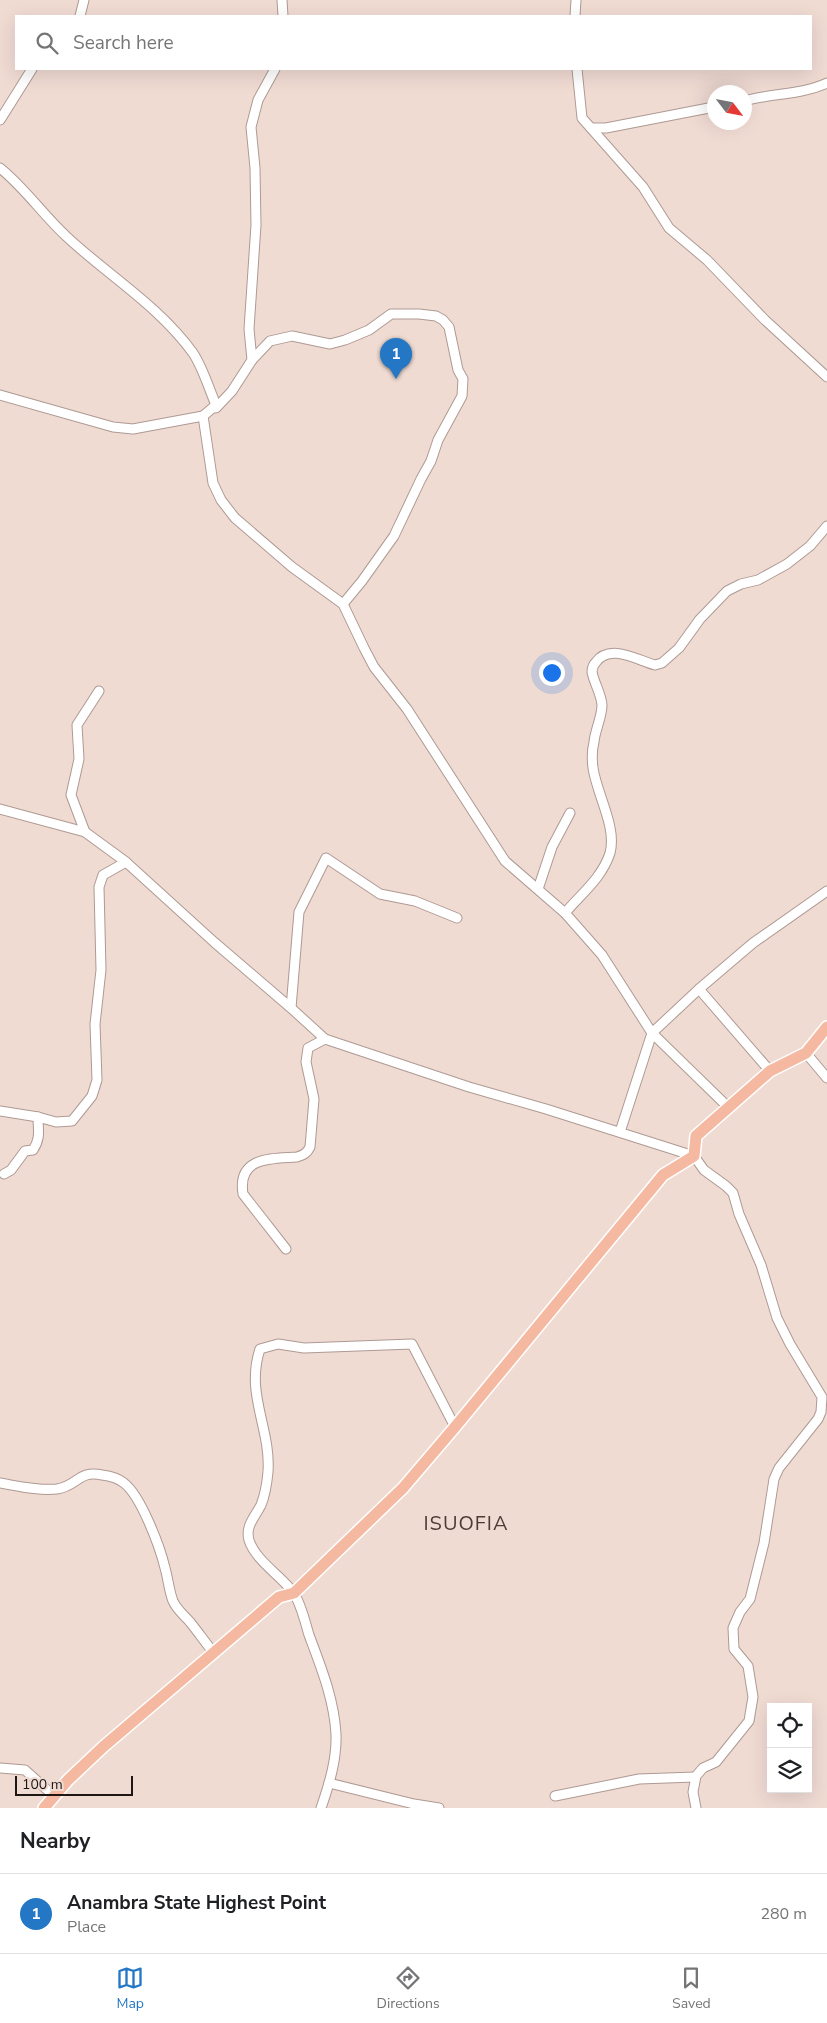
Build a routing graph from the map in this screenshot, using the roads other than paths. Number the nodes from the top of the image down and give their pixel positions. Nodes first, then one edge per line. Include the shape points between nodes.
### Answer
1 (84, 0) edge
2 (282, 0) edge
3 (576, 0) edge
4 (80, 15) edge
5 (283, 15) edge
6 (575, 15) edge
7 (31, 70) edge
8 (274, 70) edge
9 (576, 70) edge
10 (827, 83) edge
11 (752, 98) edge
12 (707, 108) edge
13 (0, 120) edge
14 (591, 128) junction
15 (0, 168) edge
16 (252, 360) junction
17 (827, 377) edge
18 (0, 395) edge
19 (216, 406) junction
20 (203, 416) junction
21 (827, 526) edge
22 (343, 604) junction
23 (99, 691) dead end
24 (0, 809) edge
25 (570, 813) dead end
26 (84, 832) junction
27 (126, 862) junction
28 (538, 889) junction
29 (827, 891) edge
30 (565, 913) junction
31 (457, 918) dead end
32 (699, 989) junction
33 (292, 1008) junction
34 (827, 1027) edge
35 (652, 1033) junction
36 (325, 1040) junction
37 (806, 1054) junction
38 (770, 1071) junction
39 (827, 1078) edge
40 (728, 1106) junction
41 (0, 1111) edge
42 (38, 1117) junction
43 (620, 1132) junction
44 (694, 1156) junction
45 (4, 1174) dead end
46 (286, 1249) dead end
47 (455, 1428) junction
48 (0, 1483) edge
49 (294, 1593) junction
50 (213, 1652) junction
51 (0, 1768) edge
52 (695, 1777) junction
53 (329, 1782) junction
54 (555, 1796) dead end
55 (55, 1797) junction
56 (44, 1808) edge
57 (321, 1808) edge
58 (439, 1808) edge
59 (696, 1808) edge

1 - 4 street
2 - 5 street
3 - 6 street
7 - 13 street
8 - 16 street via 253,112 251,127 256,226 249,329
9 - 14 street via 582,118
10 - 11 street
12 - 14 street via 606,128
14 - 17 street via 643,187 669,228 707,260
15 - 19 street via 66,236 174,330 194,355
16 - 19 street via 232,391
16 - 22 street via 270,342 292,336 330,344 368,330 391,314 436,316 449,327 463,379 462,396 394,536
18 - 20 street via 113,427 133,429
19 - 20 street
20 - 22 street via 213,483 235,518 292,567
21 - 30 street via 810,546 787,564 758,580 727,591 662,664 655,665 614,652 603,654 594,663 592,674 602,707 594,742 593,767 609,822 611,846 602,870
22 - 28 street via 374,667 407,709 500,853
23 - 26 street via 77,725 79,759 71,795
24 - 26 street
25 - 28 street via 552,847
26 - 27 street
27 - 33 street
27 - 42 street via 104,874 99,888 102,970 95,1024 97,1080 92,1096 72,1121 56,1122
28 - 30 street
29 - 32 street via 753,942
30 - 35 street via 602,955
31 - 33 street via 415,901 380,894 326,858 299,912
32 - 35 street
32 - 38 street
33 - 36 street
34 - 37 main road
35 - 40 street
35 - 43 street
36 - 43 street
36 - 46 street via 308,1048 306,1062 314,1099 308,1151 297,1158 259,1160 245,1174 241,1185 243,1194
37 - 38 main road
37 - 39 street
38 - 40 main road
40 - 44 main road via 696,1136
41 - 42 street
42 - 45 street via 38,1143 33,1150 25,1151
43 - 44 street
44 - 47 main road via 663,1175
44 - 52 street via 704,1170 733,1193 761,1265 777,1318 822,1397 818,1419 774,1479 764,1543 750,1599 733,1628 734,1648 748,1666 753,1697 749,1721 716,1762 703,1768
47 - 49 main road via 384,1508
47 - 49 street via 412,1344 304,1348 278,1344 260,1349 255,1365 255,1390 268,1454 268,1471 261,1506 249,1528 249,1539 253,1549
48 - 50 street via 57,1489 70,1485 85,1474 101,1474 124,1483 158,1542 177,1609
49 - 50 main road via 278,1597
49 - 53 street via 322,1667 333,1713 336,1735
50 - 55 main road via 103,1747
51 - 55 street via 25,1770
52 - 54 street via 639,1779
52 - 59 street
53 - 57 street
53 - 58 street
55 - 56 main road

